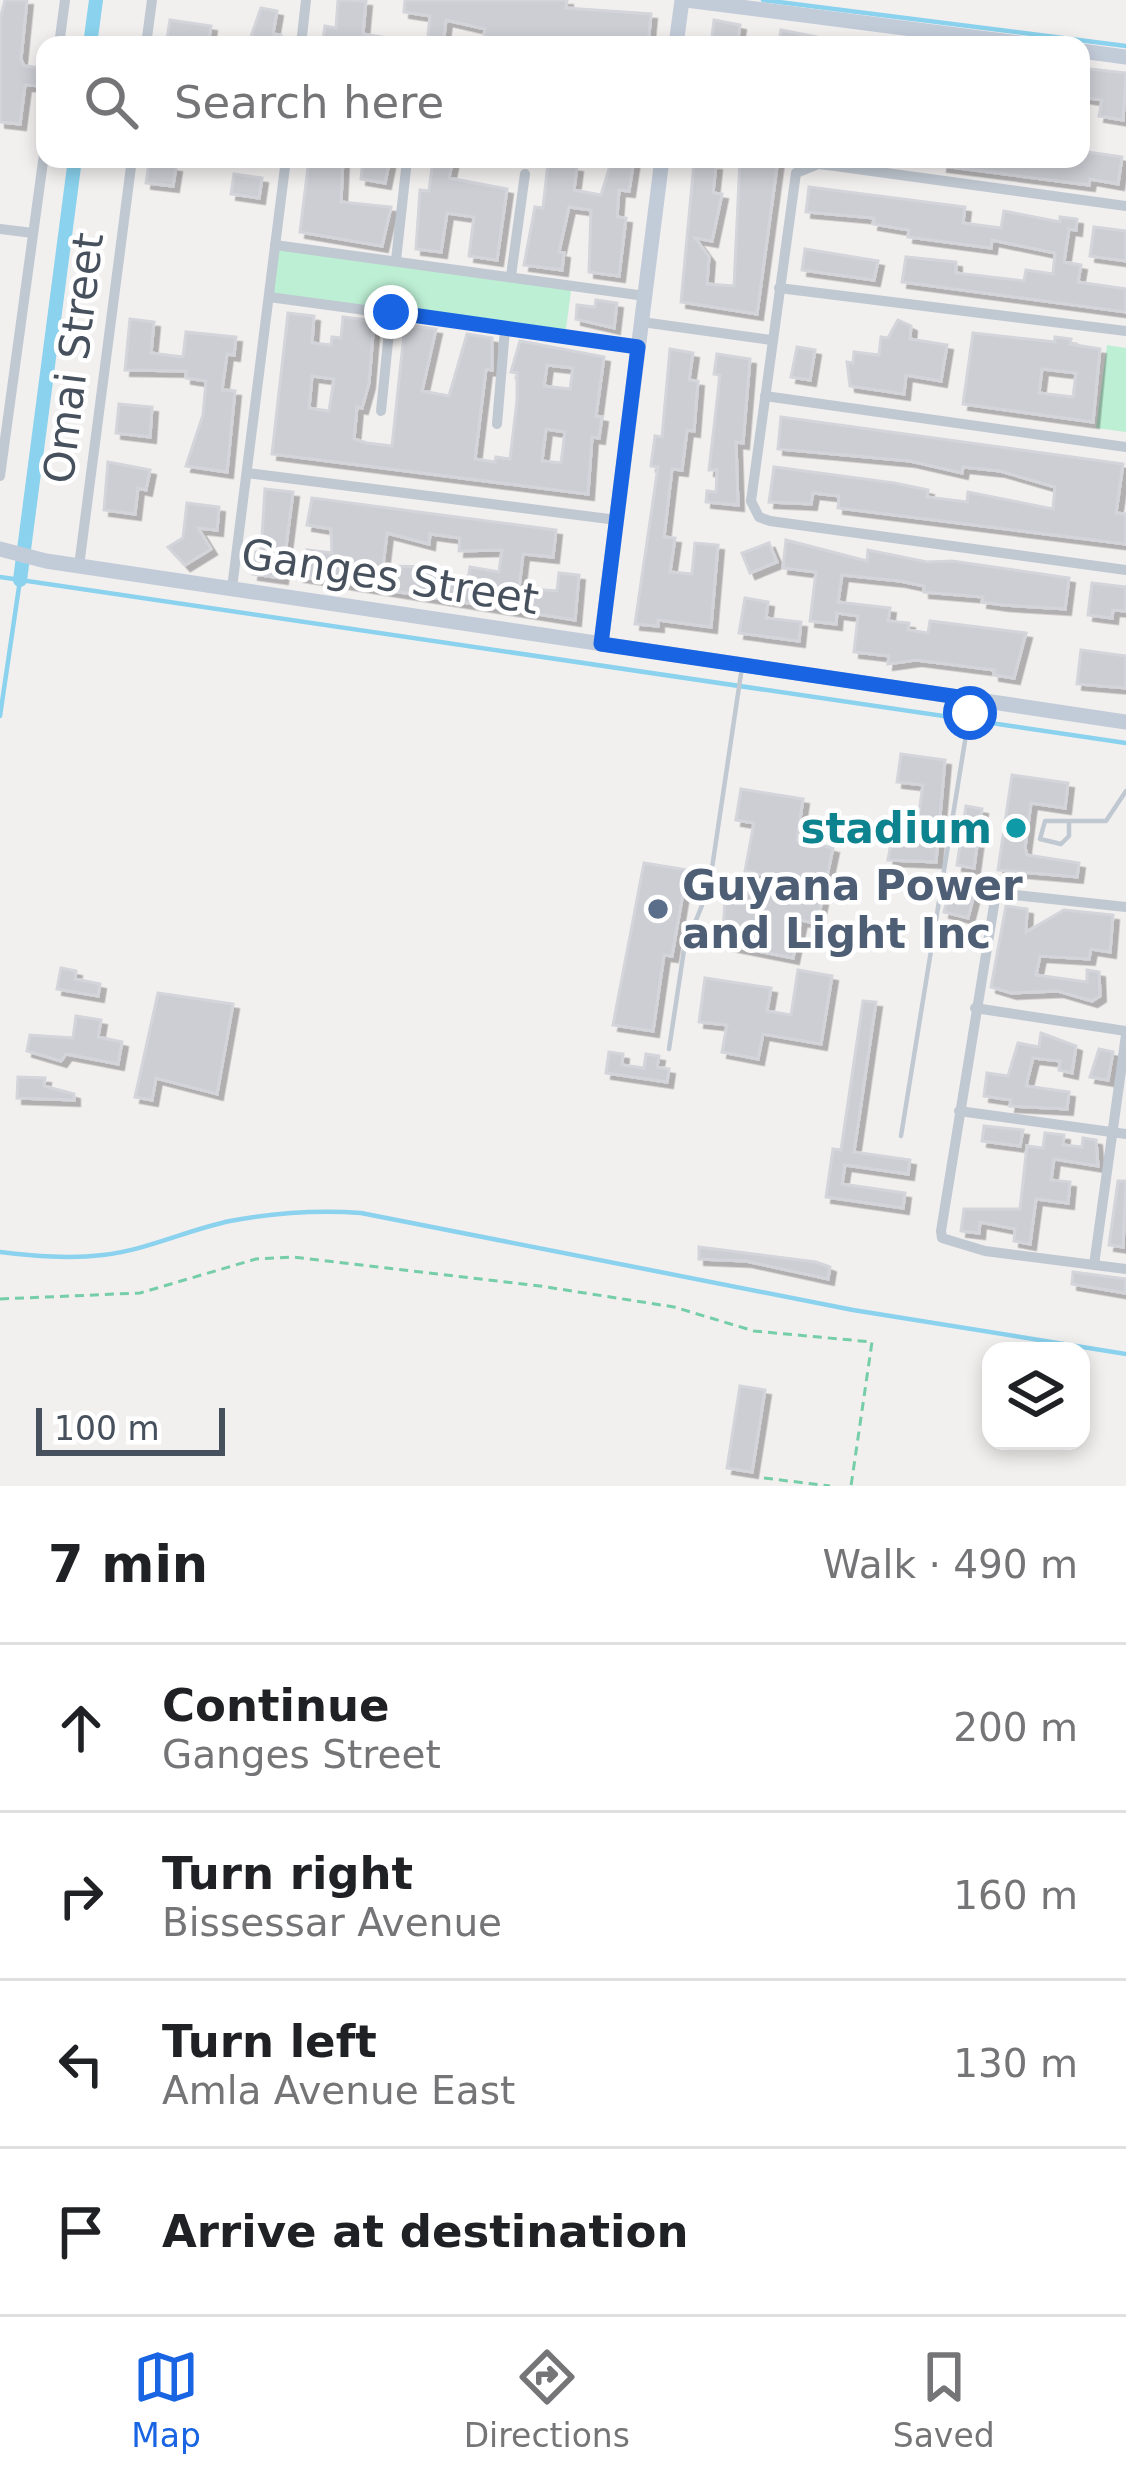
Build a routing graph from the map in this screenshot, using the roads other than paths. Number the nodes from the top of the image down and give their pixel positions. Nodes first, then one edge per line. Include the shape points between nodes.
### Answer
1 (65, 0) edge
2 (152, 0) edge
3 (306, 0) edge
4 (684, 0) edge
5 (60, 36) edge
6 (147, 36) edge
7 (302, 36) edge
8 (678, 36) edge
9 (965, 36) edge
10 (1090, 52) edge
11 (1126, 57) edge
12 (42, 168) edge
13 (131, 168) edge
14 (285, 168) edge
15 (406, 168) edge
16 (661, 168) edge
17 (804, 168) edge
18 (850, 168) edge
19 (525, 174) dead end
20 (1126, 206) edge
21 (0, 229) edge
22 (33, 233) junction
23 (275, 244) junction
24 (396, 260) junction
25 (512, 276) junction
26 (779, 288) junction
27 (645, 296) junction
28 (269, 297) junction
29 (391, 312) junction
30 (642, 322) junction
31 (505, 328) junction
32 (1126, 331) edge
33 (771, 340) junction
34 (638, 347) junction
35 (765, 397) junction
36 (381, 411) dead end
37 (497, 424) dead end
38 (1126, 447) edge
39 (247, 472) junction
40 (0, 476) edge
41 (617, 520) junction
42 (4, 550) edge
43 (79, 566) junction
44 (1126, 570) edge
45 (232, 588) junction
46 (601, 644) junction
47 (742, 672) junction
48 (971, 706) junction
49 (1126, 722) edge
50 (1126, 791) edge
51 (1069, 821) junction
52 (1126, 907) edge
53 (975, 1008) junction
54 (1126, 1033) edge
55 (669, 1048) dead end
56 (959, 1111) junction
57 (1120, 1133) edge
58 (902, 1136) dead end
59 (1094, 1265) junction
60 (1126, 1269) edge

1 - 5 street
2 - 6 street
3 - 7 street
4 - 8 street
4 - 9 street
10 - 11 street
12 - 22 street
13 - 43 street, Omai Street
14 - 23 street
15 - 24 street
16 - 27 street
17 - 26 street via 790,192
18 - 20 street
19 - 25 street
21 - 22 street
22 - 40 street
23 - 24 street
23 - 28 street
24 - 25 street
25 - 27 street
26 - 32 street
26 - 33 street
27 - 30 street
28 - 29 street
28 - 39 street
29 - 31 street
29 - 36 street
30 - 33 street
30 - 34 street
31 - 34 street
31 - 37 street
33 - 35 street
34 - 41 street
35 - 38 street
35 - 44 street via 754,510 770,521
39 - 41 street
39 - 45 street
41 - 46 street
42 - 43 street, Ganges Street
43 - 45 street, Ganges Street
45 - 46 street, Ganges Street
46 - 47 street, Ganges Street
47 - 48 street, Ganges Street
47 - 55 lane via 709,888 684,950
48 - 49 street, Ganges Street
48 - 58 lane
50 - 51 lane via 1106,821
51 - 51 lane via 1046,821 1040,839 1061,844
52 - 53 street via 996,893
53 - 54 street
53 - 56 street
54 - 57 street
56 - 57 street
56 - 59 street via 942,1238
57 - 59 street
59 - 60 street

